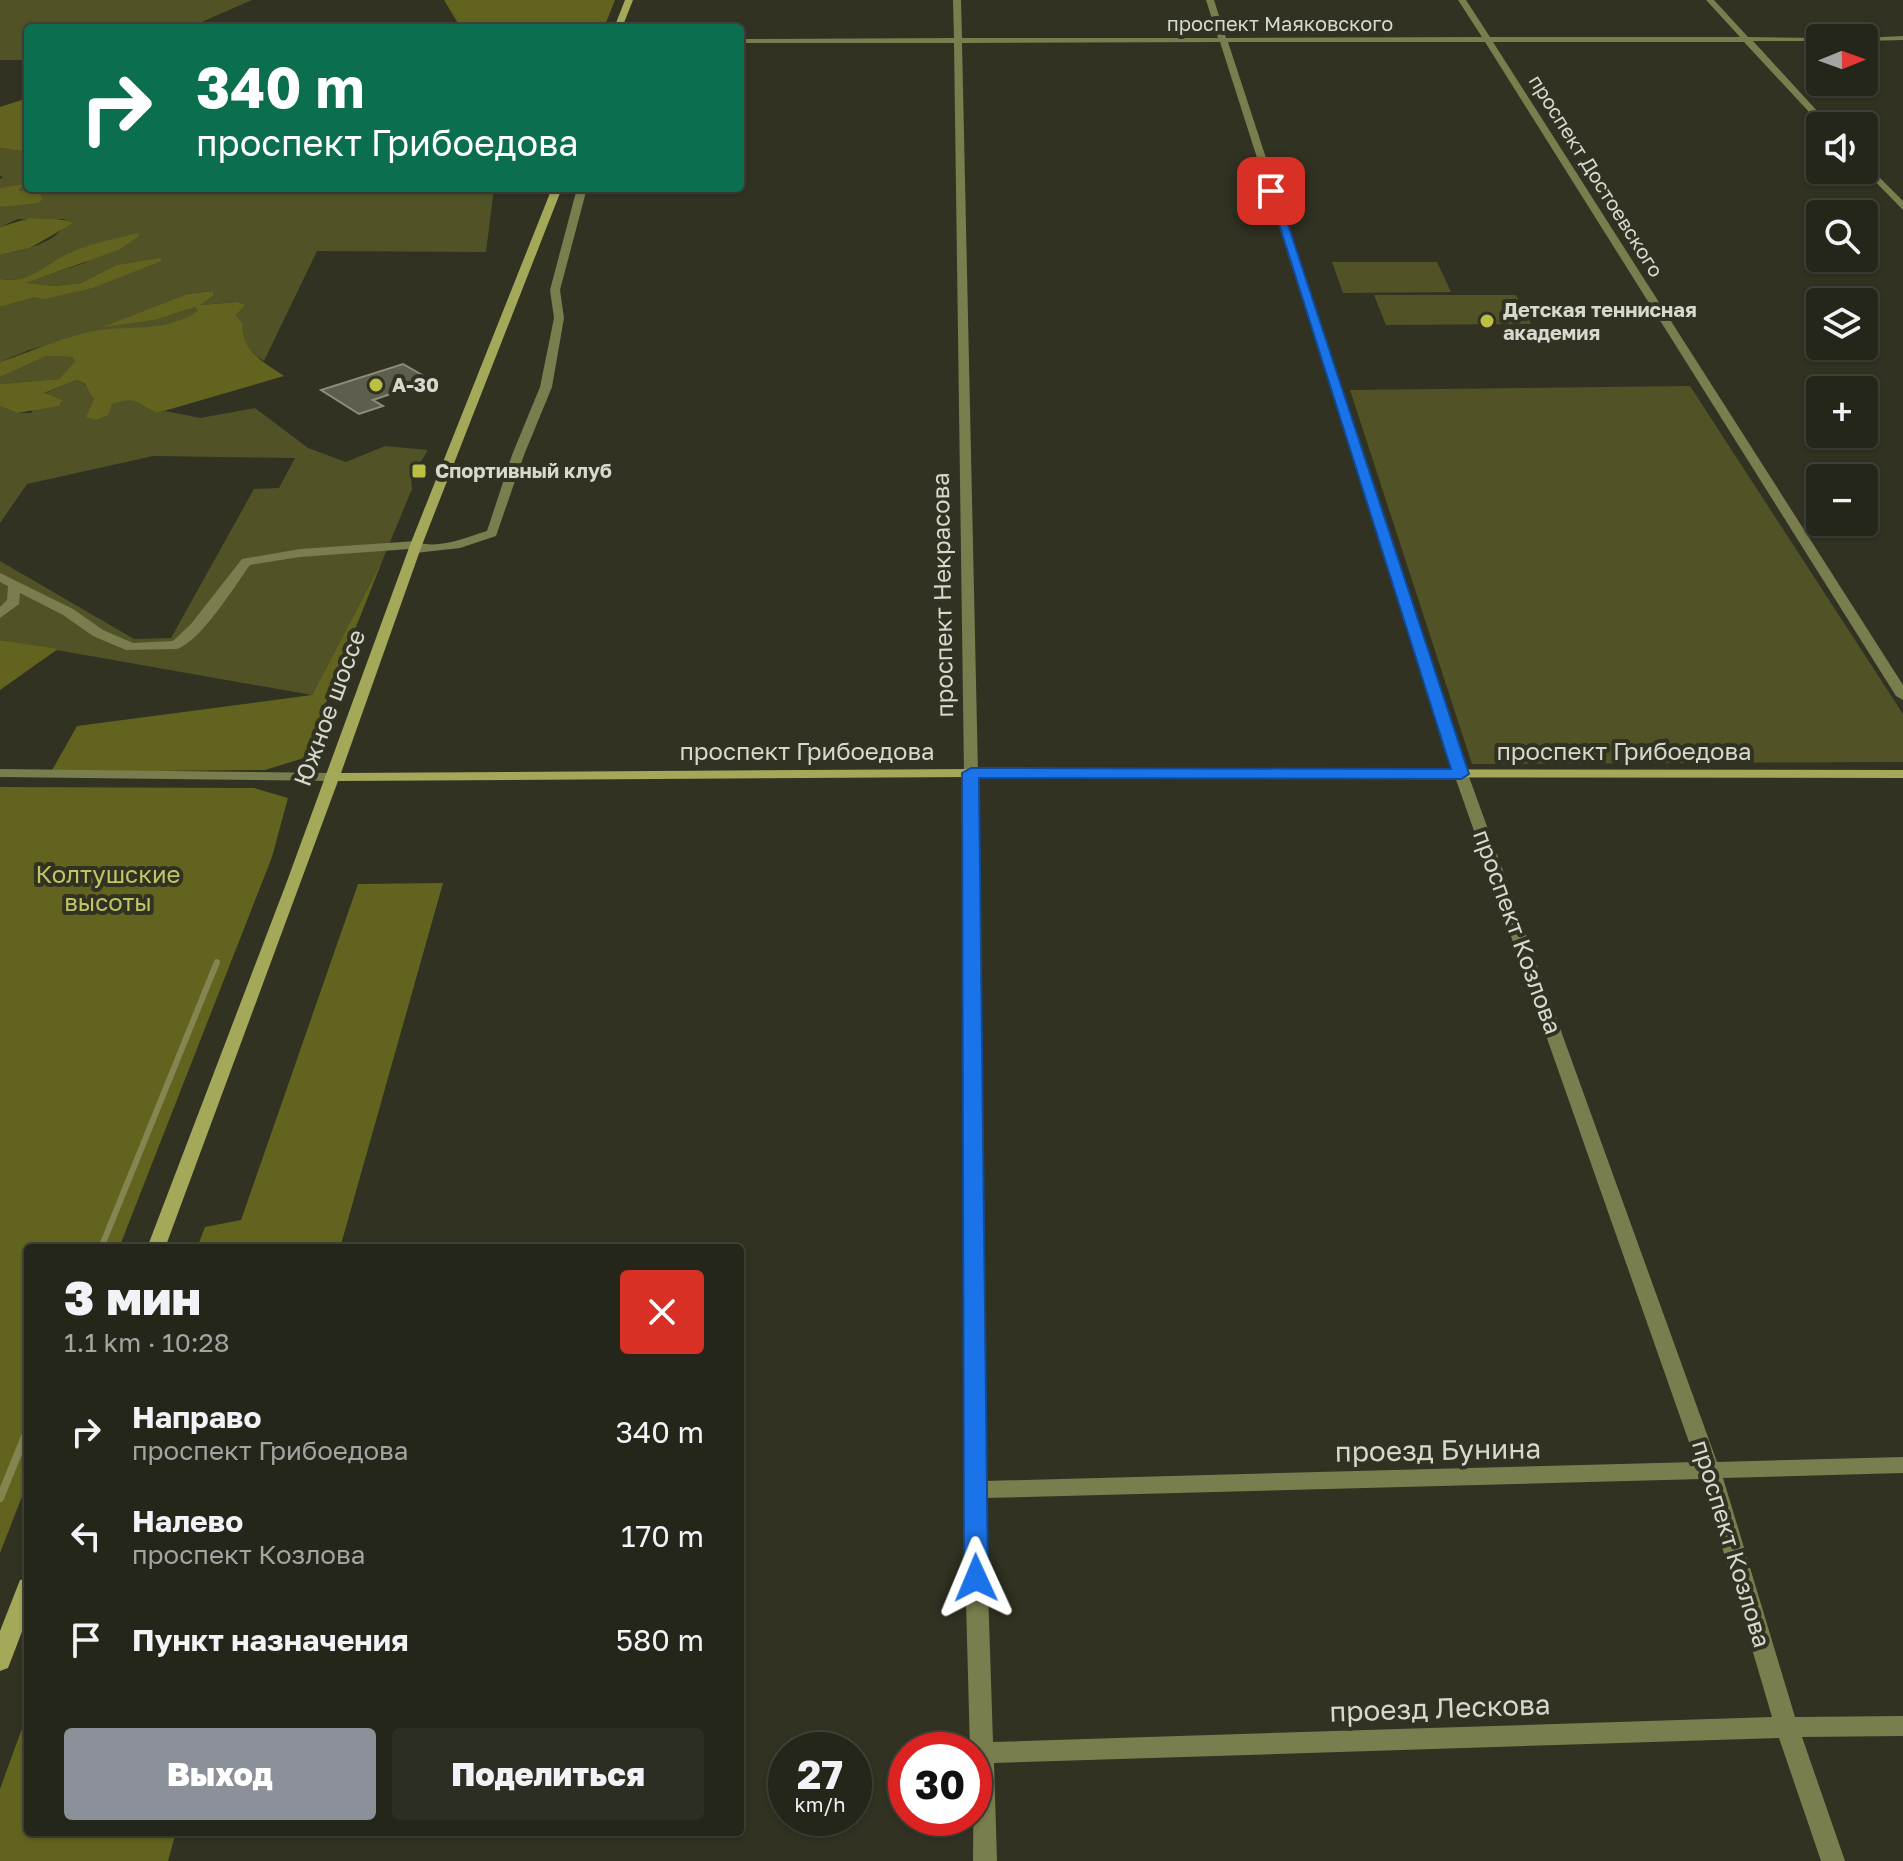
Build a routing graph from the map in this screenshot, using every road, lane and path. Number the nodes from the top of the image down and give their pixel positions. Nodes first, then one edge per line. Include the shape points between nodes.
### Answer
1 (629, 0) edge
2 (957, 0) edge
3 (1210, 0) edge
4 (1462, 0) edge
5 (1710, 0) edge
6 (620, 24) edge
7 (1903, 38) edge
8 (1222, 39) junction
9 (1746, 39) junction
10 (1806, 39) edge
11 (1878, 39) edge
12 (957, 40) junction
13 (1489, 40) junction
14 (744, 41) edge
15 (1814, 112) edge
16 (1878, 180) edge
17 (555, 192) edge
18 (581, 192) edge
19 (1903, 207) edge
20 (416, 547) junction
21 (0, 577) edge
22 (14, 585) junction
23 (0, 614) edge
24 (1903, 696) edge
25 (0, 773) edge
26 (971, 773) junction
27 (1461, 774) junction
28 (1903, 774) edge
29 (333, 777) junction
30 (158, 1244) edge
31 (1903, 1465) edge
32 (1710, 1471) junction
33 (974, 1490) junction
34 (24, 1598) edge
35 (0, 1661) edge
36 (1903, 1726) edge
37 (1787, 1727) junction
38 (980, 1732) edge
39 (992, 1753) edge
40 (984, 1836) edge
41 (985, 1861) edge
42 (1833, 1861) edge

1 - 6 street
2 - 12 street, проспект Некрасова
3 - 8 street, проспект Козлова
4 - 13 street, проспект Достоевского
5 - 9 street
7 - 11 street
8 - 12 street, проспект Маяковского
8 - 13 street, проспект Маяковского
8 - 27 street, проспект Козлова
9 - 10 street, проспект Маяковского
9 - 13 street, проспект Маяковского
9 - 15 street
12 - 14 street, проспект Маяковского
12 - 26 street, проспект Некрасова
13 - 24 street, проспект Достоевского
16 - 19 street
17 - 20 street, Южное шоссе
18 - 20 street via 555,290 559,318 546,387 492,533 460,544
20 - 22 street via 300,553 246,562 177,645 131,647
20 - 29 street, Южное шоссе
21 - 22 street
22 - 23 street via 14,601
25 - 29 street, проспект Грибоедова
26 - 27 street, проспект Грибоедова
26 - 29 street, проспект Грибоедова
26 - 33 street, проспект Некрасова
27 - 28 street, проспект Грибоедова
27 - 32 street, проспект Козлова
29 - 30 street, Южное шоссе
31 - 32 street, проезд Бунина
32 - 33 street, проезд Бунина
32 - 37 street, проспект Козлова
33 - 38 street, проспект Некрасова
34 - 35 street
36 - 37 street, проезд Лескова
37 - 39 street, проезд Лескова
37 - 42 street, проспект Козлова
40 - 41 street, проспект Некрасова

